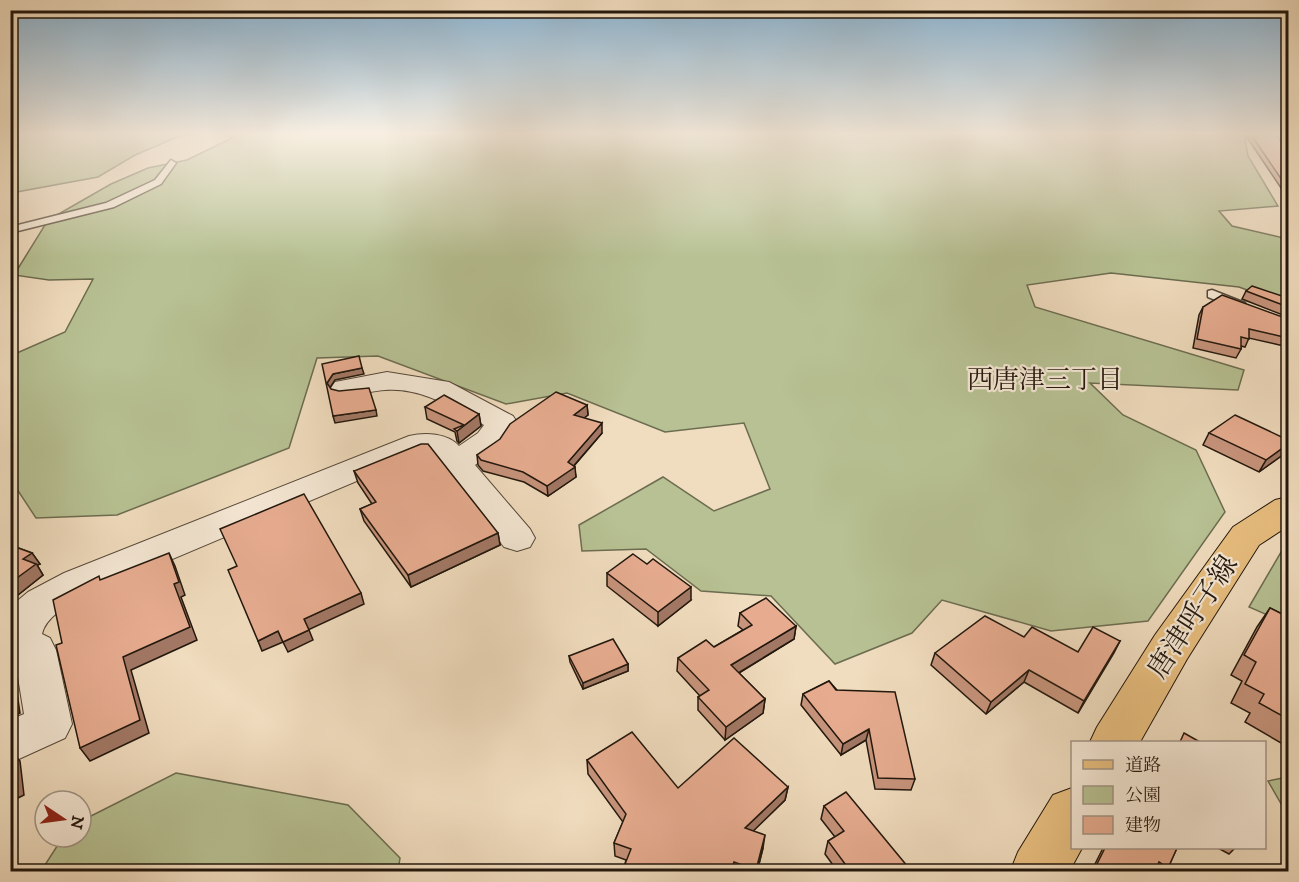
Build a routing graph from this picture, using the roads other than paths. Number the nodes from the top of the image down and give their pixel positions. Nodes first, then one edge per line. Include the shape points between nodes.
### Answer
1 (163, 174) edge
2 (10, 230) edge
3 (1212, 294) dead end
4 (1250, 310) edge
5 (345, 388) edge
6 (456, 463) junction
7 (1288, 509) edge
8 (518, 538) dead end
9 (15, 642) edge
10 (1115, 741) edge
11 (10, 742) edge
12 (1071, 815) edge
13 (1038, 872) edge

1 - 2 lane via 158,182 119,201
3 - 4 lane
5 - 6 street via 387,381 439,388 502,422 489,440
6 - 8 street
6 - 9 street via 442,446 420,443 78,583 26,616
7 - 10 main road, 唐津呼子線 via 1246,536 1171,647
9 - 11 street via 34,650 49,724
12 - 13 main road

